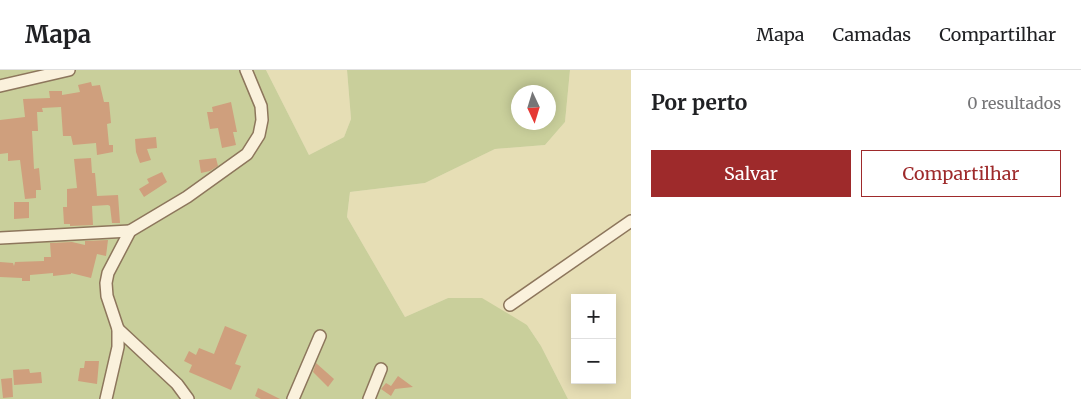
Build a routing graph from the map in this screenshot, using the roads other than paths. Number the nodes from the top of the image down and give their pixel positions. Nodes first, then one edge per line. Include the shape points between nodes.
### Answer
1 (69, 70) edge
2 (246, 70) edge
3 (0, 86) edge
4 (631, 222) edge
5 (130, 231) junction
6 (0, 238) edge
7 (510, 305) dead end
8 (118, 328) junction
9 (320, 336) dead end
10 (381, 369) dead end
11 (106, 399) edge
12 (188, 399) edge
13 (293, 399) edge
14 (369, 399) edge

1 - 3 street
2 - 5 street via 261,106 262,120 259,135 248,154 187,197
4 - 7 street
5 - 6 street
5 - 8 street via 106,282 107,296
8 - 11 street via 118,347
8 - 12 street
9 - 13 street
10 - 14 street

